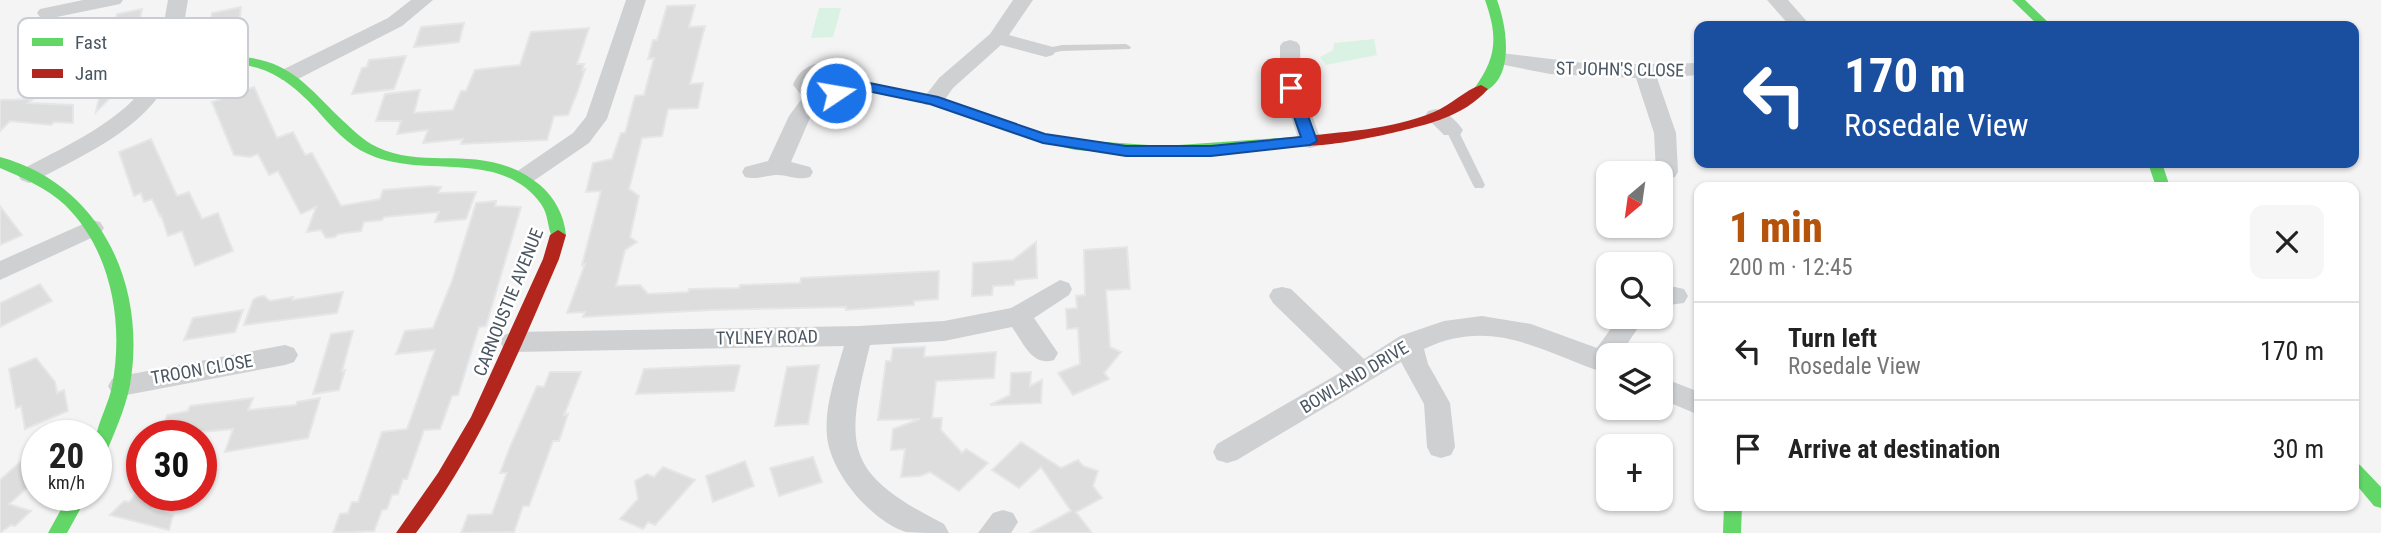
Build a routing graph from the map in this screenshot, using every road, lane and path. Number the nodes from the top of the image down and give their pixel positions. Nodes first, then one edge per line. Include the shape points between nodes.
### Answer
1 (113, 0) edge
2 (178, 0) edge
3 (423, 0) edge
4 (636, 0) edge
5 (1023, 0) edge
6 (1491, 0) edge
7 (1777, 0) edge
8 (2018, 0) edge
9 (57, 8) edge
10 (174, 18) edge
11 (1796, 21) edge
12 (2041, 21) edge
13 (997, 38) junction
14 (1313, 44) dead end
15 (1126, 47) dead end
16 (1046, 51) joint
17 (1501, 59) junction
18 (248, 63) edge
19 (1694, 69) edge
20 (1645, 73) junction
21 (289, 75) junction
22 (850, 83) joint
23 (144, 98) edge
24 (933, 100) junction
25 (1444, 123) junction
26 (1310, 141) junction
27 (1666, 161) edge
28 (0, 162) edge
29 (777, 167) junction
30 (753, 172) dead end
31 (802, 172) dead end
32 (29, 176) junction
33 (524, 177) junction
34 (1479, 185) dead end
35 (92, 228) junction
36 (0, 271) edge
37 (1060, 289) dead end
38 (1282, 296) dead end
39 (1018, 316) junction
40 (859, 336) junction
41 (513, 342) junction
42 (1409, 344) junction
43 (1045, 353) dead end
44 (285, 355) dead end
45 (1596, 359) edge
46 (1362, 373) junction
47 (121, 386) junction
48 (1673, 392) edge
49 (1694, 402) edge
50 (109, 420) edge
51 (1441, 447) dead end
52 (1227, 452) dead end
53 (2359, 476) edge
54 (2381, 500) edge
55 (70, 511) edge
56 (1733, 511) edge
57 (57, 533) edge
58 (405, 533) edge
59 (934, 533) edge
60 (1732, 533) edge

1 - 9 street
2 - 10 street
3 - 21 street via 395,22
4 - 33 street via 596,119 581,138
5 - 13 street
6 - 17 street via 1503,36
7 - 11 street
8 - 12 street
13 - 16 street
13 - 24 street
14 - 26 street via 1283,45 1295,104
15 - 16 lane
17 - 20 street, ST JOHN'S CLOSE via 1566,70
17 - 25 street via 1492,77
18 - 21 street, CARNOUSTIE AVENUE
19 - 20 street, ST JOHN'S CLOSE
20 - 27 street via 1665,133
21 - 33 street, CARNOUSTIE AVENUE via 359,143 378,153 489,165
22 - 24 street
22 - 29 street via 848,71 830,66 806,78 804,85 816,94 800,116
23 - 32 street via 85,144
24 - 26 street via 1043,139 1126,151 1211,151
25 - 26 street
25 - 34 lane
28 - 32 street
29 - 30 street
29 - 31 street
32 - 35 street via 71,201
33 - 41 street, CARNOUSTIE AVENUE via 538,188 557,216 558,238
35 - 36 street
35 - 47 street via 113,268 124,315
37 - 39 street, TYLNEY ROAD
38 - 46 street
39 - 40 street, TYLNEY ROAD via 944,331
39 - 43 street
40 - 41 street, TYLNEY ROAD
40 - 59 street via 840,417 849,467 869,493
41 - 58 street, CARNOUSTIE AVENUE via 473,439 433,501
42 - 45 street, BOWLAND DRIVE via 1445,331 1480,326 1555,340
42 - 46 street, BOWLAND DRIVE
42 - 51 street via 1415,366 1437,403
44 - 47 street, TROON CLOSE
46 - 52 street, BOWLAND DRIVE
47 - 50 street
48 - 49 street
53 - 54 street
55 - 57 street
56 - 60 street

